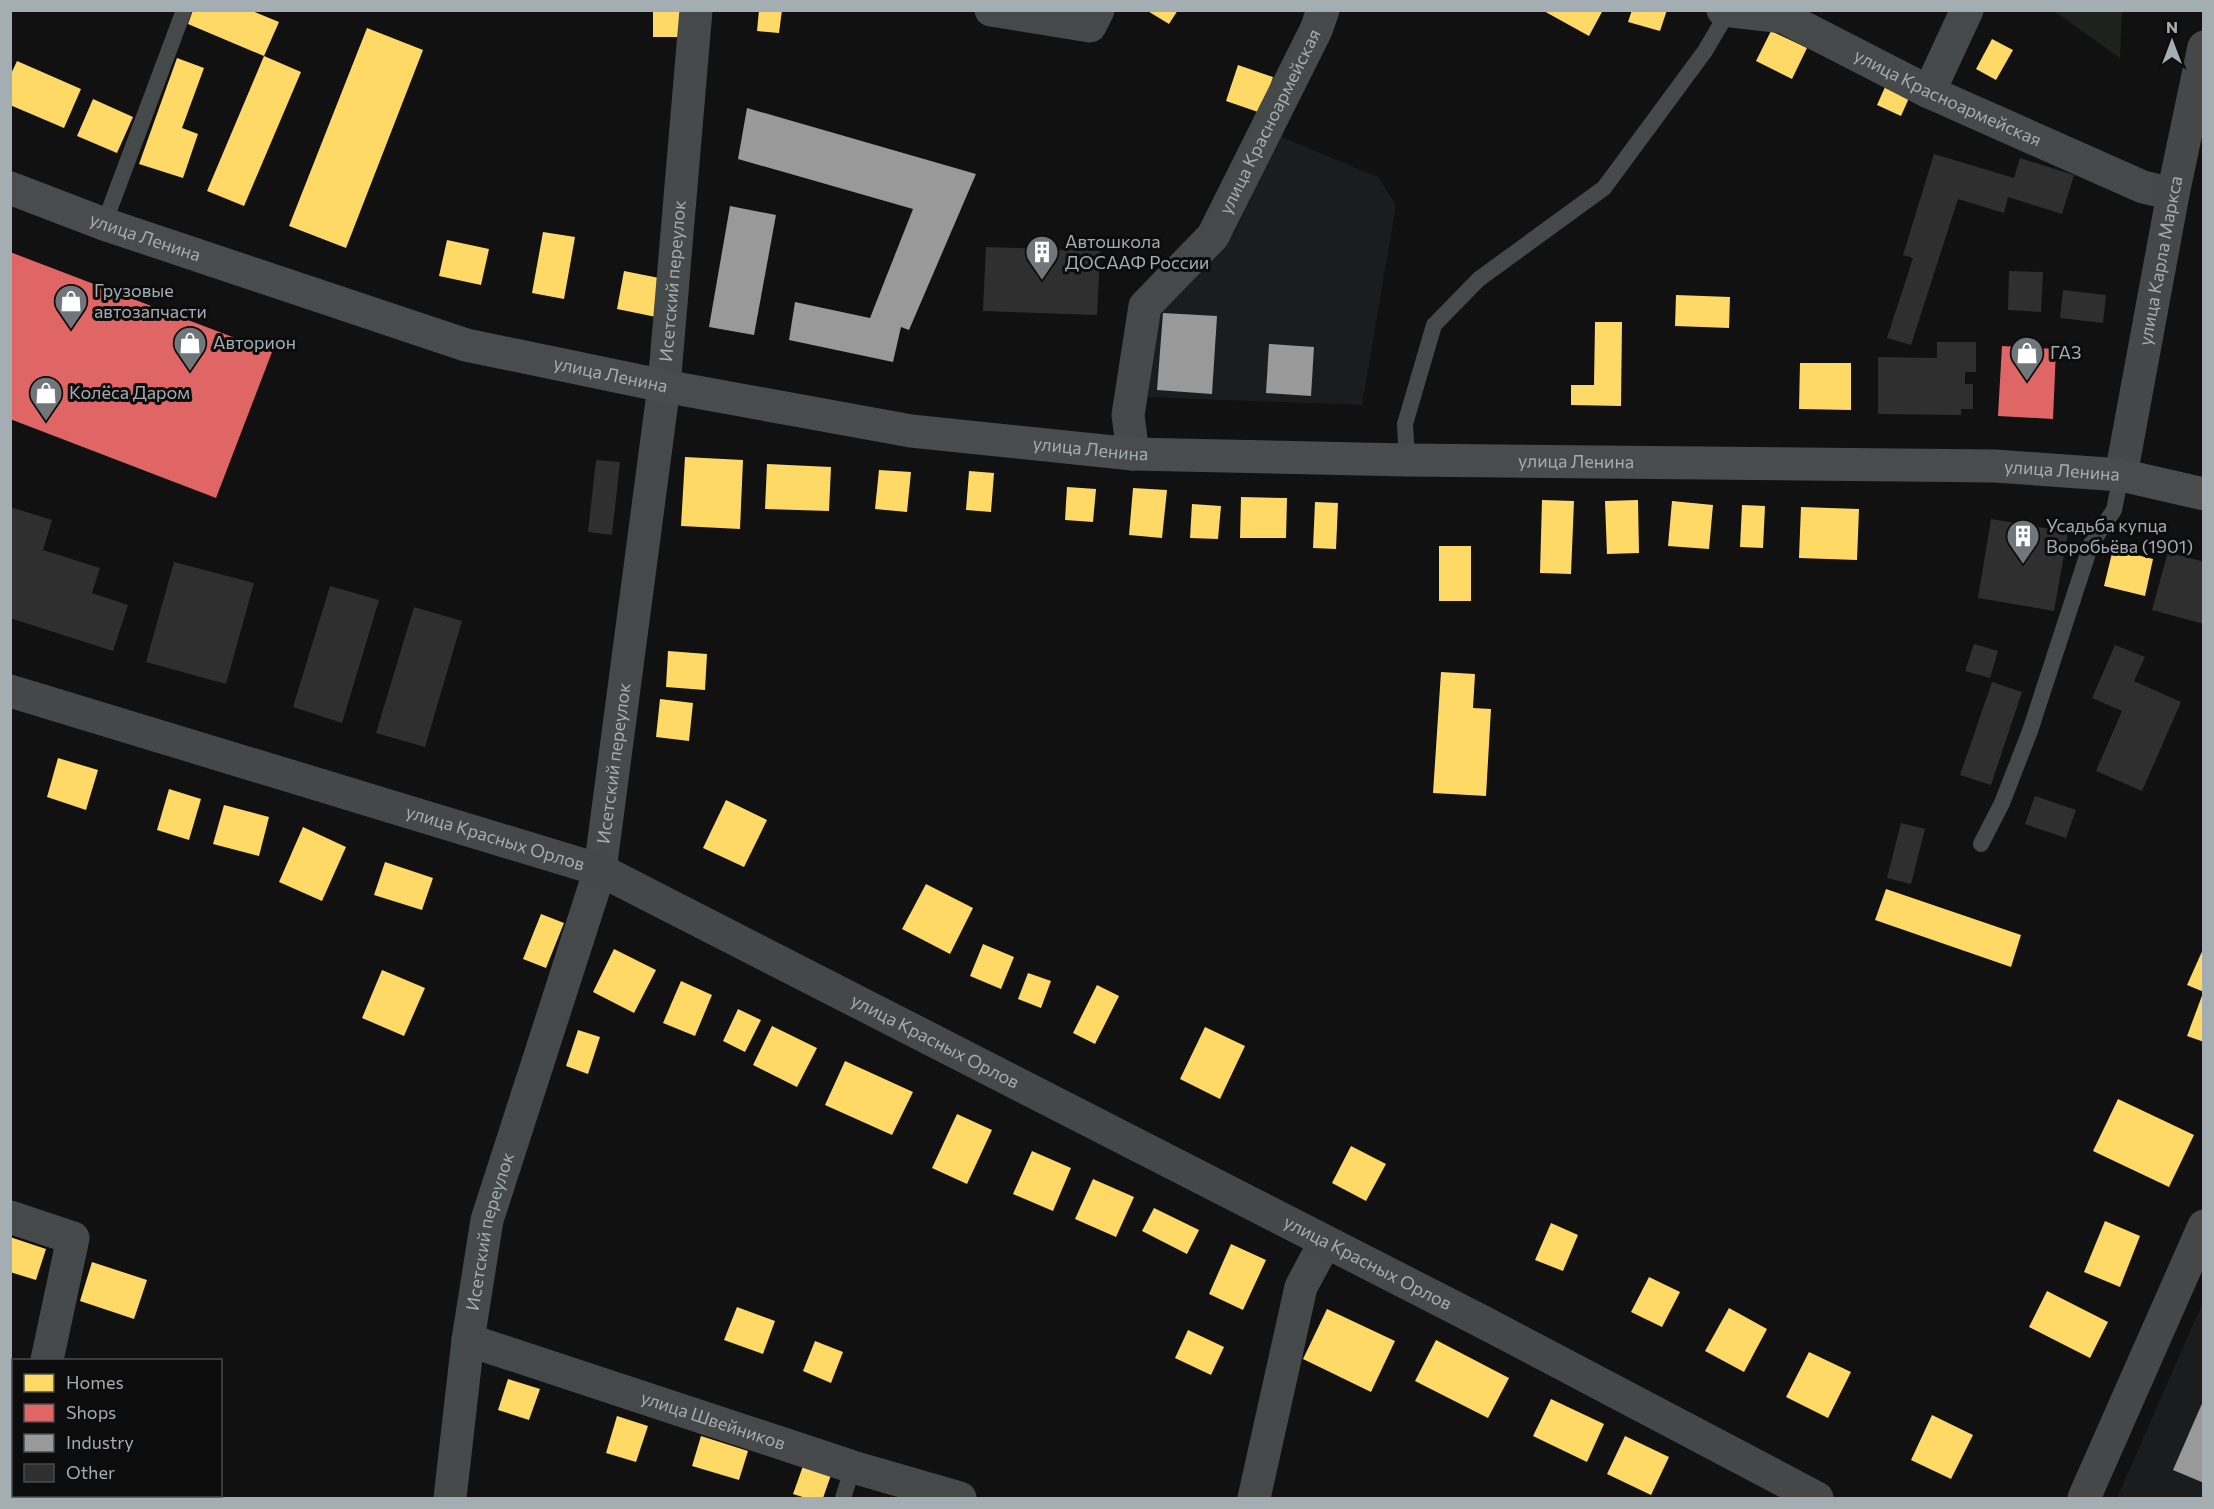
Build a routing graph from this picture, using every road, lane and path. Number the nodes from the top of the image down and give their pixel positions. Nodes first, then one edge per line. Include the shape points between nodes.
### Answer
1 (184, 10) edge
2 (696, 10) edge
3 (991, 10) edge
4 (1098, 10) edge
5 (1323, 10) edge
6 (1967, 10) edge
7 (1725, 11) edge
8 (2204, 47) edge
9 (1929, 92) junction
10 (10, 188) edge
11 (2173, 194) junction
12 (104, 224) junction
13 (664, 386) junction
14 (1133, 454) junction
15 (1407, 460) junction
16 (2121, 475) junction
17 (2204, 494) edge
18 (10, 691) edge
19 (1981, 844) dead end
20 (600, 870) junction
21 (10, 1217) edge
22 (2204, 1226) edge
23 (1325, 1242) junction
24 (468, 1340) junction
25 (47, 1359) edge
26 (852, 1467) junction
27 (450, 1498) edge
28 (843, 1498) edge
29 (960, 1498) edge
30 (1254, 1498) edge
31 (1817, 1498) edge
32 (2084, 1498) edge

1 - 12 lane
2 - 13 street, Исетский переулок
3 - 4 street via 1090,26
5 - 14 street, улица Красноармейская via 1213,236 1145,306 1128,415
6 - 9 street
7 - 9 street, улица Красноармейская via 1784,17
7 - 15 lane via 1698,61 1604,188 1479,279 1434,325 1405,424
8 - 11 street, улица Карла Маркса
9 - 11 street, улица Красноармейская via 2143,187
10 - 12 main road, улица Ленина
11 - 16 street, улица Карла Маркса
12 - 13 main road, улица Ленина via 466,345
13 - 14 main road, улица Ленина via 911,431
13 - 20 street, Исетский переулок
14 - 15 main road, улица Ленина
15 - 16 main road, улица Ленина via 1995,466
16 - 17 main road, улица Ленина
16 - 19 lane via 2114,510 2091,544 2030,731
18 - 20 street, улица Красных Орлов
20 - 23 street, улица Красных Орлов
20 - 24 street, Исетский переулок via 487,1220
21 - 25 street via 73,1238
22 - 32 street
23 - 30 street via 1301,1287
23 - 31 street, улица Красных Орлов
24 - 26 street, улица Швейников
24 - 27 street, Исетский переулок
26 - 28 lane
26 - 29 street, улица Швейников

